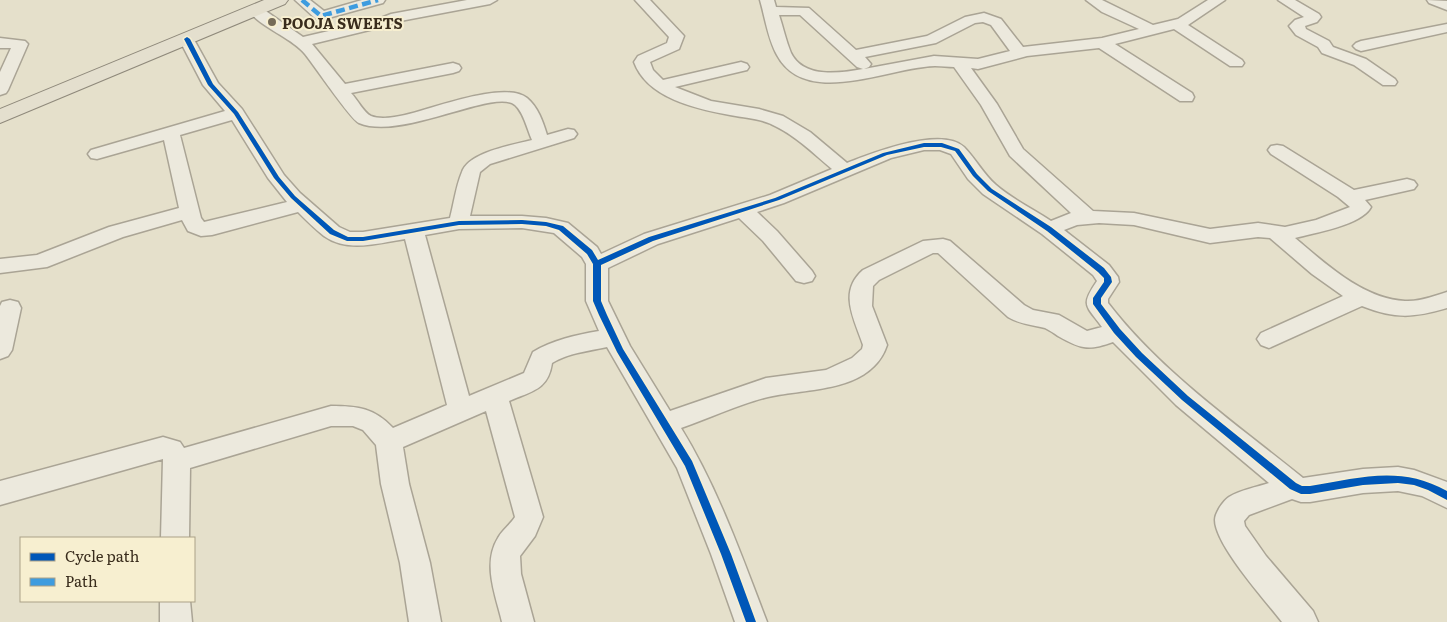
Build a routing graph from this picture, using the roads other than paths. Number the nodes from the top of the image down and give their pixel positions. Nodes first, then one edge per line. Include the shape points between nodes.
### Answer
1 (279, 0) edge
2 (302, 0) edge
3 (378, 0) edge
4 (490, 0) edge
5 (642, 0) edge
6 (1093, 0) edge
7 (1218, 0) edge
8 (1286, 0) edge
9 (1434, 0) edge
10 (768, 5) edge
11 (1447, 6) edge
12 (255, 10) junction
13 (1176, 24) junction
14 (1447, 28) edge
15 (1153, 31) junction
16 (187, 39) junction
17 (302, 42) junction
18 (0, 43) edge
19 (1102, 43) junction
20 (1361, 46) dead end
21 (1020, 53) junction
22 (853, 55) junction
23 (959, 63) junction
24 (1236, 63) dead end
25 (741, 67) dead end
26 (453, 68) dead end
27 (870, 72) junction
28 (1388, 82) dead end
29 (662, 86) junction
30 (0, 90) edge
31 (341, 90) junction
32 (1186, 97) dead end
33 (236, 113) junction
34 (0, 117) edge
35 (171, 134) junction
36 (568, 134) dead end
37 (542, 143) junction
38 (1277, 150) dead end
39 (98, 154) dead end
40 (844, 170) junction
41 (1407, 185) dead end
42 (1350, 197) junction
43 (301, 205) junction
44 (743, 210) junction
45 (189, 211) junction
46 (459, 223) junction
47 (1067, 223) junction
48 (413, 230) junction
49 (1276, 233) junction
50 (597, 264) junction
51 (0, 266) edge
52 (804, 276) dead end
53 (1363, 296) junction
54 (1447, 300) edge
55 (10, 308) dead end
56 (1116, 331) junction
57 (613, 337) junction
58 (1269, 339) dead end
59 (0, 350) edge
60 (495, 396) junction
61 (462, 411) junction
62 (664, 424) junction
63 (389, 442) junction
64 (177, 461) junction
65 (1293, 486) junction
66 (0, 493) edge
67 (1447, 496) edge
68 (175, 537) edge
69 (175, 602) edge
70 (176, 622) edge
71 (425, 622) edge
72 (518, 622) edge
73 (751, 622) edge
74 (1302, 622) edge

1 - 12 main road
2 - 3 street via 321,16
4 - 17 street via 391,18
5 - 29 street via 677,36 674,46 642,62 642,69
6 - 15 street
7 - 13 street
8 - 28 street via 1314,16 1296,26 1301,32 1320,41 1327,50 1360,62
9 - 11 street
10 - 22 street via 804,11
10 - 27 street via 784,54 792,65 811,76 837,78
12 - 16 main road
12 - 17 street
13 - 15 street
13 - 24 street
14 - 20 street
15 - 19 street
16 - 33 street via 211,85
16 - 34 main road
17 - 31 street
18 - 30 street via 17,42 20,45
19 - 21 street
19 - 32 street
21 - 22 street via 996,22 984,16 931,40
21 - 23 street via 978,64
22 - 27 street
23 - 27 street via 934,61
23 - 47 street via 989,104 1016,152
25 - 29 street
26 - 31 street
29 - 40 street via 705,104 778,120 793,128
31 - 37 street via 370,124 492,98 512,97 525,106
33 - 35 street
33 - 43 street via 277,178
35 - 39 street
35 - 45 street
36 - 37 street
37 - 46 street via 476,165 471,171
38 - 42 street
40 - 44 street
40 - 47 street via 904,149 924,145 952,147 990,190
41 - 42 street
42 - 49 street via 1361,207 1353,214 1295,233
43 - 45 street via 201,229 195,226
43 - 48 street via 332,232 347,240
44 - 50 street via 667,233
44 - 52 street
45 - 51 street via 116,232 40,262
46 - 48 street
46 - 50 street via 522,222 561,228 590,252
47 - 49 street via 1134,219 1210,236 1258,230
47 - 56 street via 1107,277 1108,282 1097,298 1097,304
48 - 61 street
49 - 53 street via 1326,275
50 - 57 street via 598,301
53 - 54 street via 1405,309
53 - 58 street
55 - 59 street
56 - 62 street via 1092,340 1082,339 1051,321 1028,318 943,246 930,246 871,275 862,283 861,306 875,345 872,354 860,365 829,380 766,388
56 - 65 street via 1185,398
57 - 60 street via 558,349 541,358 538,374 533,380
57 - 62 street
60 - 61 street
60 - 72 street via 528,517 522,533 506,551 505,563
61 - 63 street
62 - 73 street via 689,464
63 - 64 street via 372,423 354,416 331,416
63 - 71 street
64 - 66 street via 174,452 162,448
64 - 68 street
65 - 67 street via 1310,490 1371,480 1405,479 1433,486
65 - 74 street via 1239,506 1229,518 1231,531
69 - 70 street

